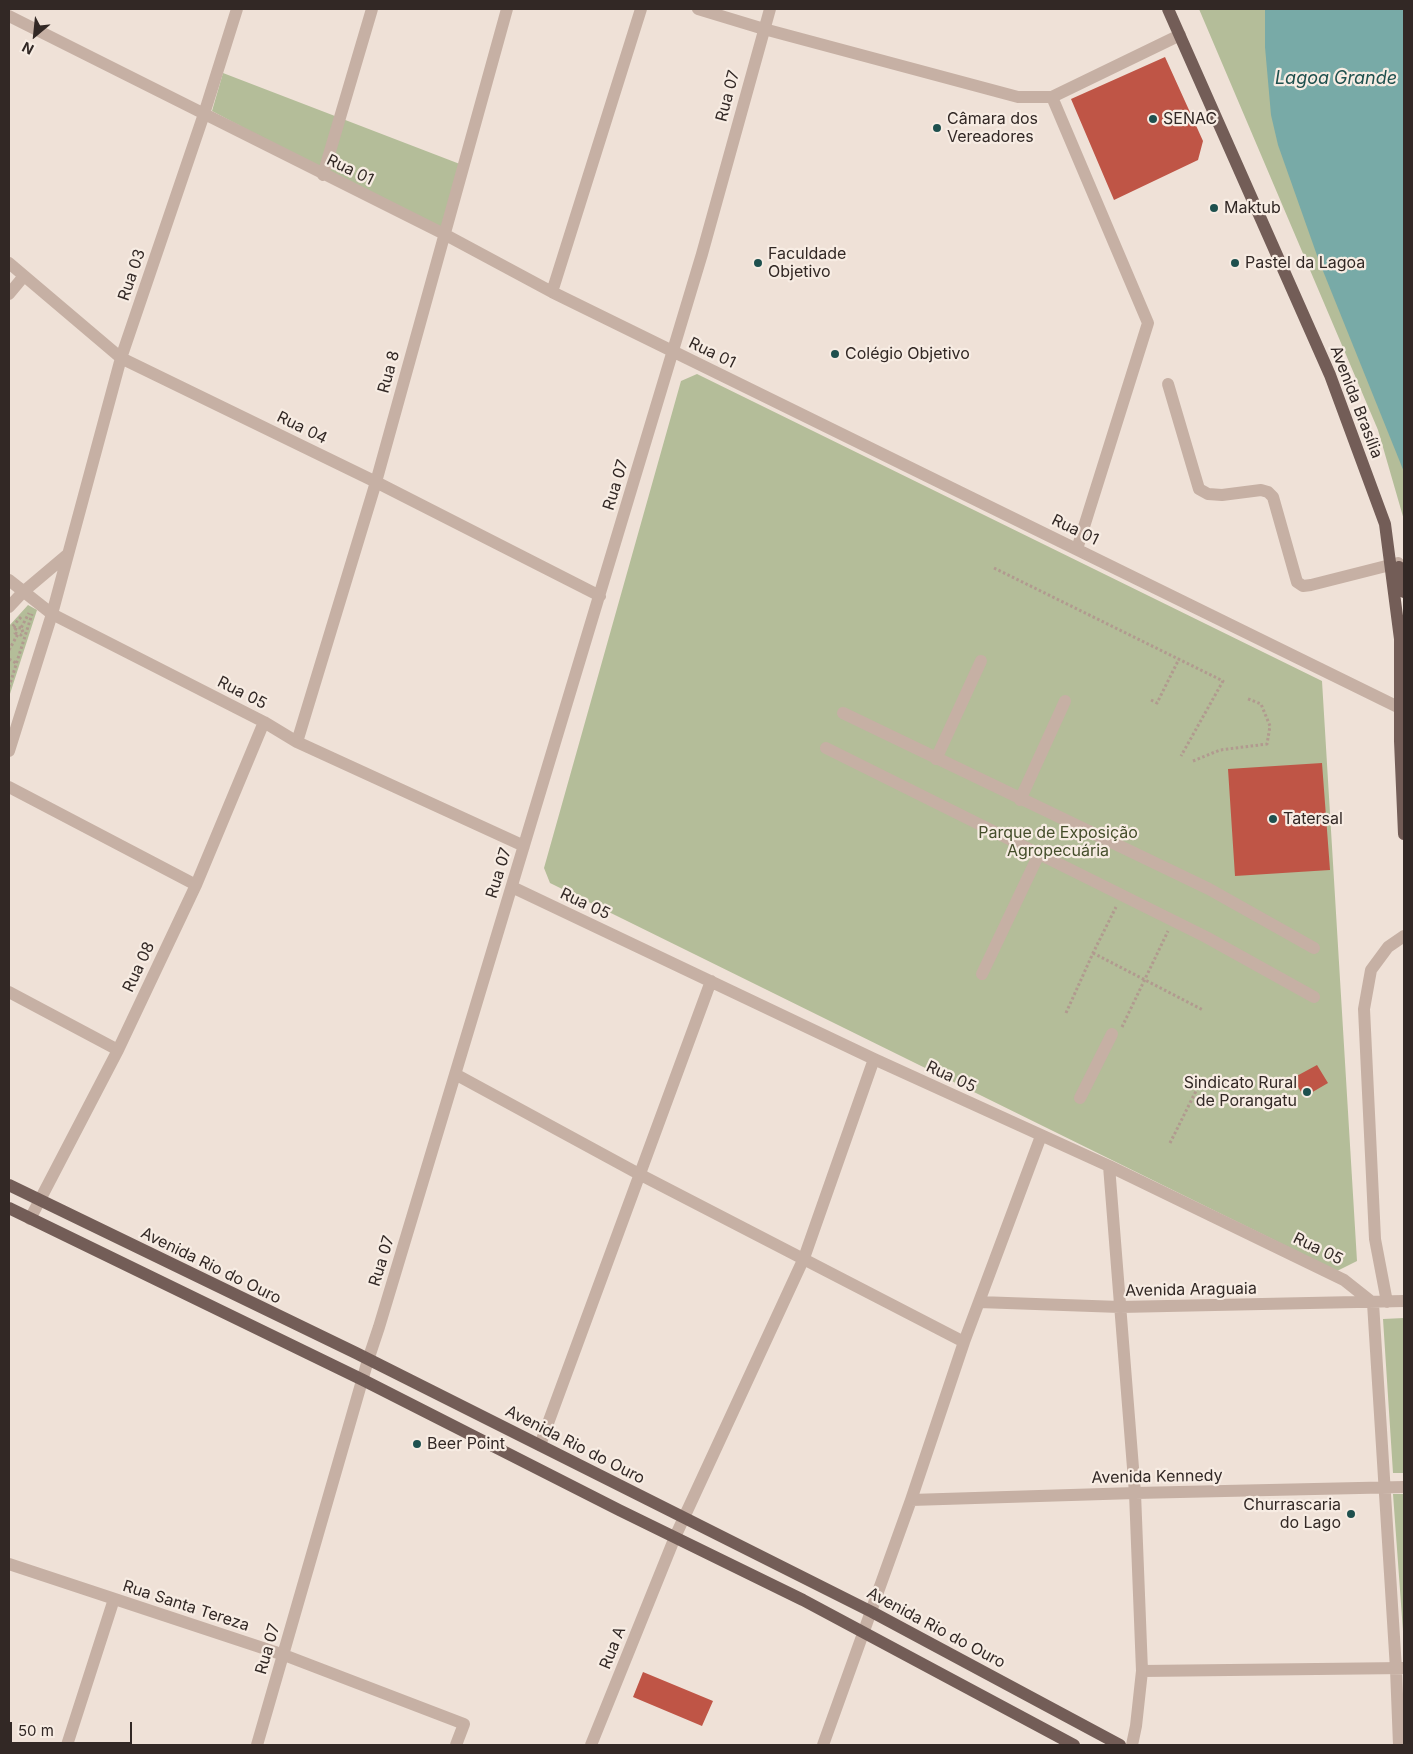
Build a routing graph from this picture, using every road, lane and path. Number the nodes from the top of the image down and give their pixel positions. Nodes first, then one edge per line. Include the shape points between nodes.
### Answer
1 (237, 9) edge
2 (372, 9) edge
3 (507, 9) edge
4 (641, 9) edge
5 (698, 9) edge
6 (770, 9) edge
7 (1168, 9) edge
8 (9, 16) edge
9 (764, 29) junction
10 (1180, 35) junction
11 (1052, 97) junction
12 (204, 114) junction
13 (323, 175) junction
14 (444, 234) junction
15 (9, 262) edge
16 (24, 276) junction
17 (552, 292) junction
18 (9, 294) edge
19 (673, 352) junction
20 (121, 358) junction
21 (1168, 384) dead end
22 (376, 482) junction
23 (1077, 549) junction
24 (68, 554) junction
25 (1394, 564) junction
26 (994, 568) dead end
27 (9, 580) edge
28 (23, 592) junction
29 (1404, 592) edge
30 (600, 596) junction
31 (9, 607) edge
32 (30, 611) junction
33 (52, 614) junction
34 (14, 627) junction
35 (21, 628) junction
36 (9, 630) edge
37 (24, 633) junction
38 (18, 634) junction
39 (9, 650) edge
40 (9, 659) edge
41 (1179, 659) junction
42 (981, 661) dead end
43 (16, 663) junction
44 (9, 687) edge
45 (1246, 698) dead end
46 (1151, 700) dead end
47 (1065, 701) dead end
48 (1402, 709) edge
49 (843, 713) dead end
50 (264, 722) junction
51 (298, 742) junction
52 (1402, 742) edge
53 (826, 748) dead end
54 (9, 751) edge
55 (1181, 756) dead end
56 (936, 759) junction
57 (1193, 761) dead end
58 (9, 787) edge
59 (1020, 800) junction
60 (1404, 834) edge
61 (524, 846) junction
62 (1039, 854) junction
63 (196, 884) junction
64 (512, 887) junction
65 (1122, 895) junction
66 (1173, 921) junction
67 (1404, 936) edge
68 (1314, 948) dead end
69 (1093, 953) junction
70 (982, 974) dead end
71 (1146, 981) junction
72 (711, 982) junction
73 (9, 992) edge
74 (1314, 997) dead end
75 (1203, 1010) dead end
76 (1066, 1013) dead end
77 (1117, 1031) joint
78 (118, 1050) junction
79 (874, 1059) junction
80 (455, 1074) junction
81 (1203, 1077) dead end
82 (1080, 1098) dead end
83 (1041, 1136) junction
84 (1170, 1143) dead end
85 (1109, 1166) junction
86 (639, 1174) junction
87 (9, 1185) edge
88 (39, 1201) junction
89 (9, 1208) edge
90 (30, 1219) junction
91 (804, 1258) junction
92 (978, 1302) junction
93 (1387, 1302) junction
94 (1404, 1302) edge
95 (1373, 1303) junction
96 (1120, 1307) junction
97 (328, 1340) junction
98 (964, 1342) junction
99 (320, 1359) junction
100 (368, 1360) junction
101 (362, 1380) junction
102 (502, 1426) junction
103 (540, 1445) junction
104 (494, 1446) junction
105 (1404, 1487) edge
106 (1385, 1489) junction
107 (1135, 1493) junction
108 (911, 1500) junction
109 (684, 1518) junction
110 (675, 1537) junction
111 (9, 1564) edge
112 (114, 1598) junction
113 (872, 1612) junction
114 (864, 1632) junction
115 (284, 1655) junction
116 (975, 1667) junction
117 (1400, 1669) edge
118 (1142, 1672) junction
119 (964, 1686) junction
120 (67, 1745) edge
121 (257, 1745) edge
122 (456, 1745) edge
123 (591, 1745) edge
124 (823, 1745) edge
125 (1074, 1745) edge
126 (1120, 1745) edge
127 (1132, 1745) edge
128 (1399, 1745) edge

1 - 12 street, Rua 03
2 - 13 street
3 - 14 street, Rua 8
4 - 17 street
5 - 9 street
6 - 9 street, Rua 07
7 - 10 main road, Avenida Brasília
8 - 12 street, Rua 01
9 - 11 street via 1018,97
9 - 19 street, Rua 07
10 - 11 street
10 - 25 main road, Avenida Brasília via 1330,375 1385,524
11 - 23 street via 1148,323
12 - 13 street, Rua 01
12 - 20 street, Rua 03
13 - 14 street, Rua 01
14 - 17 street, Rua 01
14 - 22 street, Rua 8
15 - 16 street, Rua 04
16 - 18 street
16 - 20 street, Rua 04
17 - 19 street, Rua 01
19 - 23 street, Rua 01
19 - 30 street, Rua 07
20 - 22 street, Rua 04
20 - 24 street, Rua 03
21 - 25 street via 1199,489 1208,494 1222,495 1268,492 1273,497 1297,582 1303,586 1311,585
22 - 30 street, Rua 04
22 - 51 street, Rua 8
23 - 48 street, Rua 01
24 - 28 street
24 - 33 street, Rua 03
25 - 29 main road
25 - 48 main road
26 - 41 path
27 - 28 street, Rua 05
28 - 31 street
28 - 33 street, Rua 05
30 - 61 street, Rua 07
32 - 34 path
32 - 35 path
32 - 37 path
33 - 50 street, Rua 05
33 - 54 street, Rua 03
34 - 35 path
34 - 36 path
34 - 38 path
35 - 37 path
37 - 38 path
37 - 43 path
38 - 39 path
40 - 43 path
41 - 46 path via 1156,703
41 - 55 path via 1223,681
42 - 56 street
43 - 44 path
45 - 57 path via 1261,704 1270,726 1267,744 1220,750
47 - 59 street
48 - 52 main road
49 - 56 street
50 - 51 street, Rua 05
50 - 63 street, Rua 08
51 - 61 street, Rua 05
52 - 60 main road
53 - 62 street
56 - 59 street
58 - 63 street
59 - 68 street via 1208,890
61 - 64 street, Rua 07
62 - 65 street
62 - 70 street
63 - 78 street, Rua 08
64 - 72 street, Rua 05
64 - 80 street, Rua 07
65 - 66 street
65 - 69 path
66 - 71 path
66 - 74 street
67 - 93 street via 1388,947 1371,970 1364,1009 1375,1239
69 - 71 path
69 - 76 path
71 - 75 path
71 - 77 path
72 - 79 street, Rua 05
72 - 86 street
73 - 78 street
77 - 82 street
78 - 88 street, Rua 08
79 - 83 street, Rua 05
79 - 91 street, Rua A
80 - 86 street
80 - 100 street, Rua 07
81 - 84 path
83 - 85 street, Rua 05
83 - 92 street
85 - 95 street, Rua 05 via 1344,1280
85 - 96 street
86 - 91 street
86 - 103 street
87 - 88 main road, Avenida Rio do Ouro
88 - 90 street, Rua 08
88 - 97 main road, Avenida Rio do Ouro
89 - 90 main road
90 - 99 main road
91 - 98 street
91 - 109 street, Rua A
92 - 96 street, Avenida Araguaia
92 - 98 street
93 - 94 street, Avenida Araguaia
93 - 95 street, Avenida Araguaia
95 - 96 street, Avenida Araguaia
95 - 106 street
96 - 107 street
97 - 99 main road
97 - 100 main road, Avenida Rio do Ouro
98 - 108 street
99 - 101 main road
100 - 101 street, Rua 07
100 - 102 main road, Avenida Rio do Ouro
101 - 104 main road
101 - 115 street, Rua 07
102 - 103 main road, Avenida Rio do Ouro
102 - 104 main road
103 - 109 main road, Avenida Rio do Ouro
104 - 110 main road
105 - 106 street, Avenida Kennedy
106 - 107 street, Avenida Kennedy
106 - 117 street
107 - 108 street, Avenida Kennedy
107 - 118 street
108 - 113 street
109 - 110 street, Rua A
109 - 113 main road, Avenida Rio do Ouro
110 - 114 main road
110 - 123 street, Rua A
111 - 112 street, Rua Santa Tereza
112 - 115 street, Rua Santa Tereza
112 - 120 street
113 - 114 street
113 - 116 main road, Avenida Rio do Ouro
114 - 119 main road
114 - 124 street
115 - 121 street, Rua 07
115 - 122 street, Rua Santa Tereza via 464,1724
116 - 119 main road
116 - 126 main road, Avenida Rio do Ouro
117 - 118 street
117 - 128 street
118 - 127 street
119 - 125 main road

